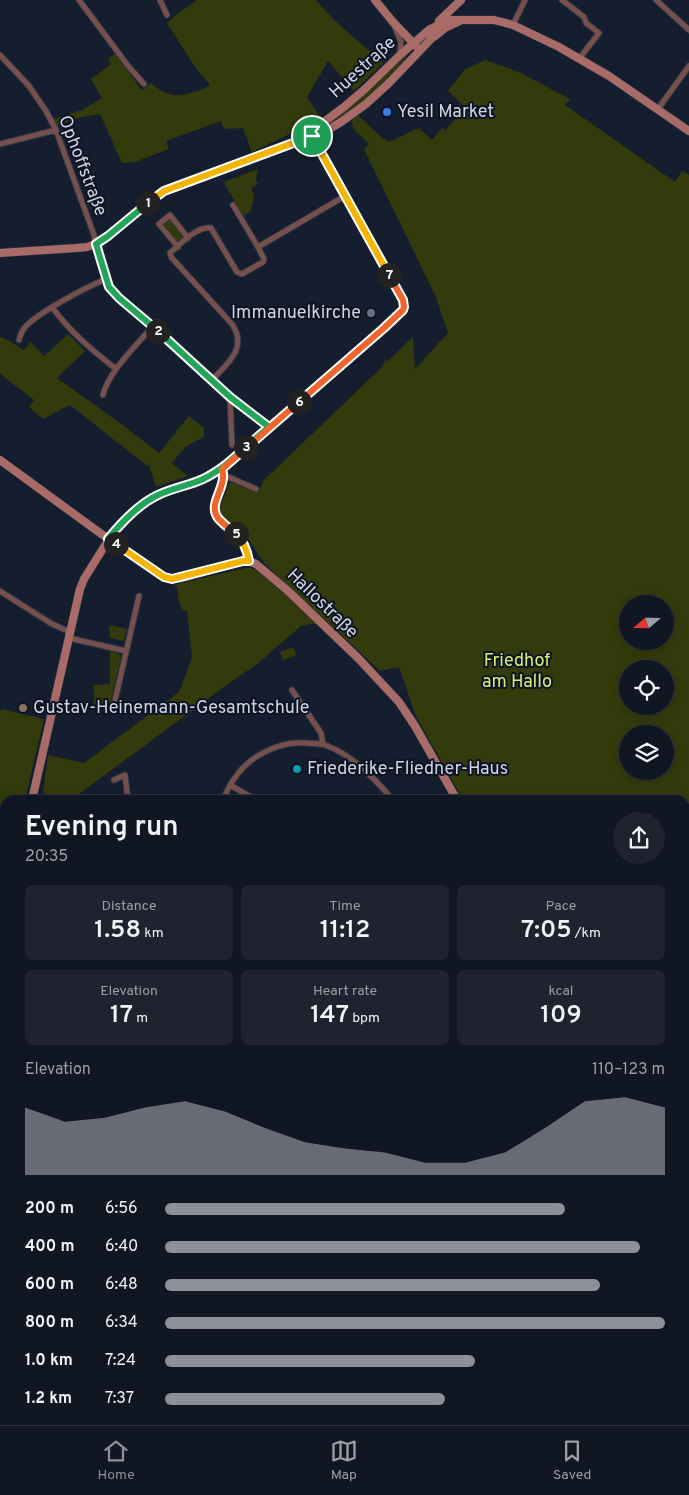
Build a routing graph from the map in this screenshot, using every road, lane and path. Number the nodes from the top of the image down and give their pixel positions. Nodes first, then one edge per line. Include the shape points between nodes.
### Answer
1 (79, 0) edge
2 (160, 0) edge
3 (375, 0) edge
4 (461, 0) edge
5 (525, 0) edge
6 (562, 0) edge
7 (656, 0) edge
8 (167, 15) dead end
9 (462, 20) junction
10 (440, 21) junction
11 (393, 22) junction
12 (513, 25) junction
13 (689, 30) edge
14 (430, 40) junction
15 (414, 43) junction
16 (420, 50) junction
17 (0, 55) edge
18 (400, 55) junction
19 (579, 59) junction
20 (689, 66) edge
21 (144, 84) dead end
22 (658, 109) junction
23 (56, 130) junction
24 (689, 131) edge
25 (312, 136) junction
26 (0, 144) edge
27 (345, 196) junction
28 (233, 206) dead end
29 (188, 238) junction
30 (96, 244) junction
31 (178, 247) junction
32 (258, 247) junction
33 (0, 253) edge
34 (106, 279) junction
35 (52, 307) junction
36 (152, 327) junction
37 (19, 340) dead end
38 (116, 369) junction
39 (212, 380) junction
40 (103, 395) dead end
41 (230, 397) junction
42 (269, 427) junction
43 (232, 445) dead end
44 (0, 460) edge
45 (222, 469) junction
46 (224, 476) junction
47 (256, 489) dead end
48 (108, 539) junction
49 (249, 561) junction
50 (0, 591) edge
51 (139, 596) dead end
52 (70, 635) junction
53 (126, 651) junction
54 (292, 690) dead end
55 (113, 709) dead end
56 (323, 744) junction
57 (114, 780) dead end
58 (230, 785) junction
59 (33, 795) edge
60 (127, 795) edge
61 (225, 795) edge
62 (246, 795) edge
63 (389, 795) edge
64 (454, 795) edge

1 - 21 street
2 - 8 street
3 - 11 street
4 - 10 street
5 - 12 street
6 - 19 street via 599,33
7 - 13 street
9 - 10 street
9 - 12 street via 494,20
9 - 14 street
10 - 14 street
10 - 15 street, Huestraße
11 - 15 street
11 - 18 street via 402,42
12 - 19 street
14 - 16 street, Huestraße
15 - 16 street
15 - 18 street, Huestraße
16 - 25 street, Huestraße via 384,88 351,116
17 - 23 street, Ophoffstraße via 29,86
18 - 25 street, Huestraße via 358,95 317,126
19 - 22 street
20 - 22 street
22 - 24 street
23 - 26 street
23 - 30 street, Ophoffstraße
25 - 27 street
25 - 30 street, Huestraße via 160,193
27 - 32 street
27 - 42 street via 404,307
28 - 32 street
29 - 31 street
29 - 31 street via 170,215 159,224
29 - 32 street via 198,230 211,228 237,272 242,274 263,262
30 - 33 street, Huestraße
30 - 34 street, Ophoffstraße
31 - 39 street via 170,257 232,324 238,335 235,353
34 - 35 street
34 - 36 street, Ophoffstraße via 119,298
35 - 37 street via 24,328
35 - 38 street via 78,338
36 - 38 street
36 - 39 street, Ophoffstraße
38 - 40 street via 105,385
39 - 41 street, Ophoffstraße
41 - 42 street, Ophoffstraße
41 - 43 street
42 - 45 street
44 - 48 street
45 - 46 street
45 - 48 street via 147,501
46 - 47 street
46 - 49 street via 214,510 219,520 240,537
48 - 49 street via 164,577 172,579
48 - 52 street via 84,579
49 - 64 street, Hallostraße via 262,568 306,607 399,702
50 - 52 street
51 - 53 street
52 - 53 street
52 - 59 street
53 - 55 street
54 - 56 street via 321,732
56 - 58 street via 282,744 252,761
56 - 63 street via 361,766
57 - 60 street via 124,775
58 - 61 street
58 - 62 street

